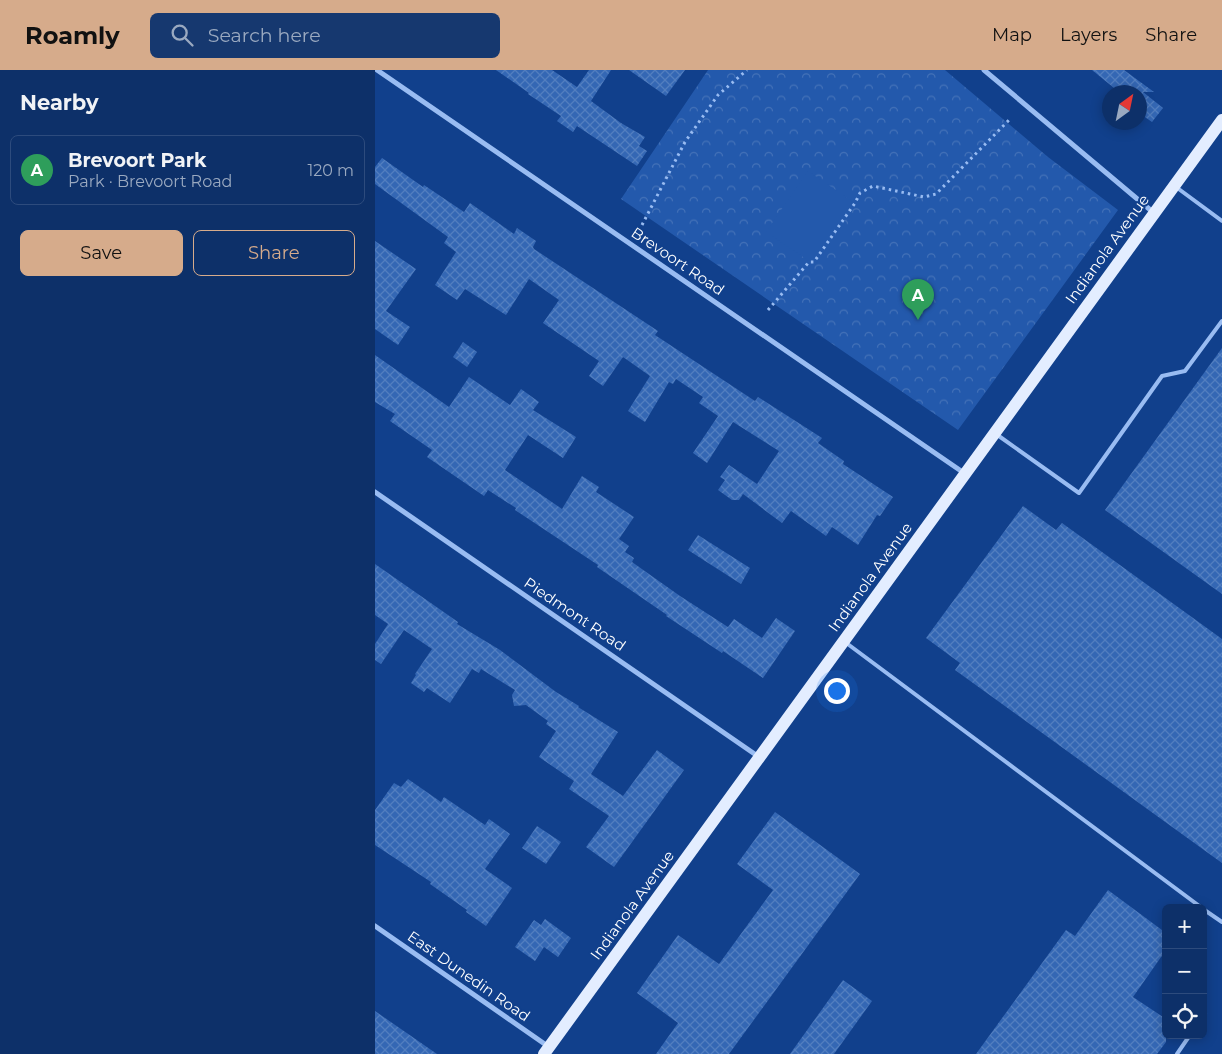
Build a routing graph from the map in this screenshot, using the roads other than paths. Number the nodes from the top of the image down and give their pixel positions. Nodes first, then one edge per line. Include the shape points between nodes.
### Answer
1 (377, 70) edge
2 (984, 70) edge
3 (1222, 120) edge
4 (1174, 185) junction
5 (1154, 213) junction
6 (1222, 221) edge
7 (1222, 321) edge
8 (994, 432) junction
9 (964, 473) junction
10 (375, 492) edge
11 (843, 642) junction
12 (760, 757) junction
13 (1198, 904) edge
14 (1207, 911) edge
15 (1222, 922) edge
16 (375, 926) edge
17 (1187, 1039) edge
18 (547, 1050) edge
19 (1177, 1054) edge

1 - 9 street, Brevoort Road
2 - 5 street
3 - 4 main road, Indianola Avenue
4 - 5 main road, Indianola Avenue
4 - 6 lane
5 - 8 main road, Indianola Avenue
7 - 8 lane via 1185,371 1162,376 1079,493
8 - 9 main road, Indianola Avenue
9 - 11 main road, Indianola Avenue
10 - 12 street, Piedmont Road
11 - 12 main road, Indianola Avenue
11 - 13 lane
12 - 18 main road, Indianola Avenue
14 - 15 lane
16 - 18 street, East Dunedin Road
17 - 19 lane

